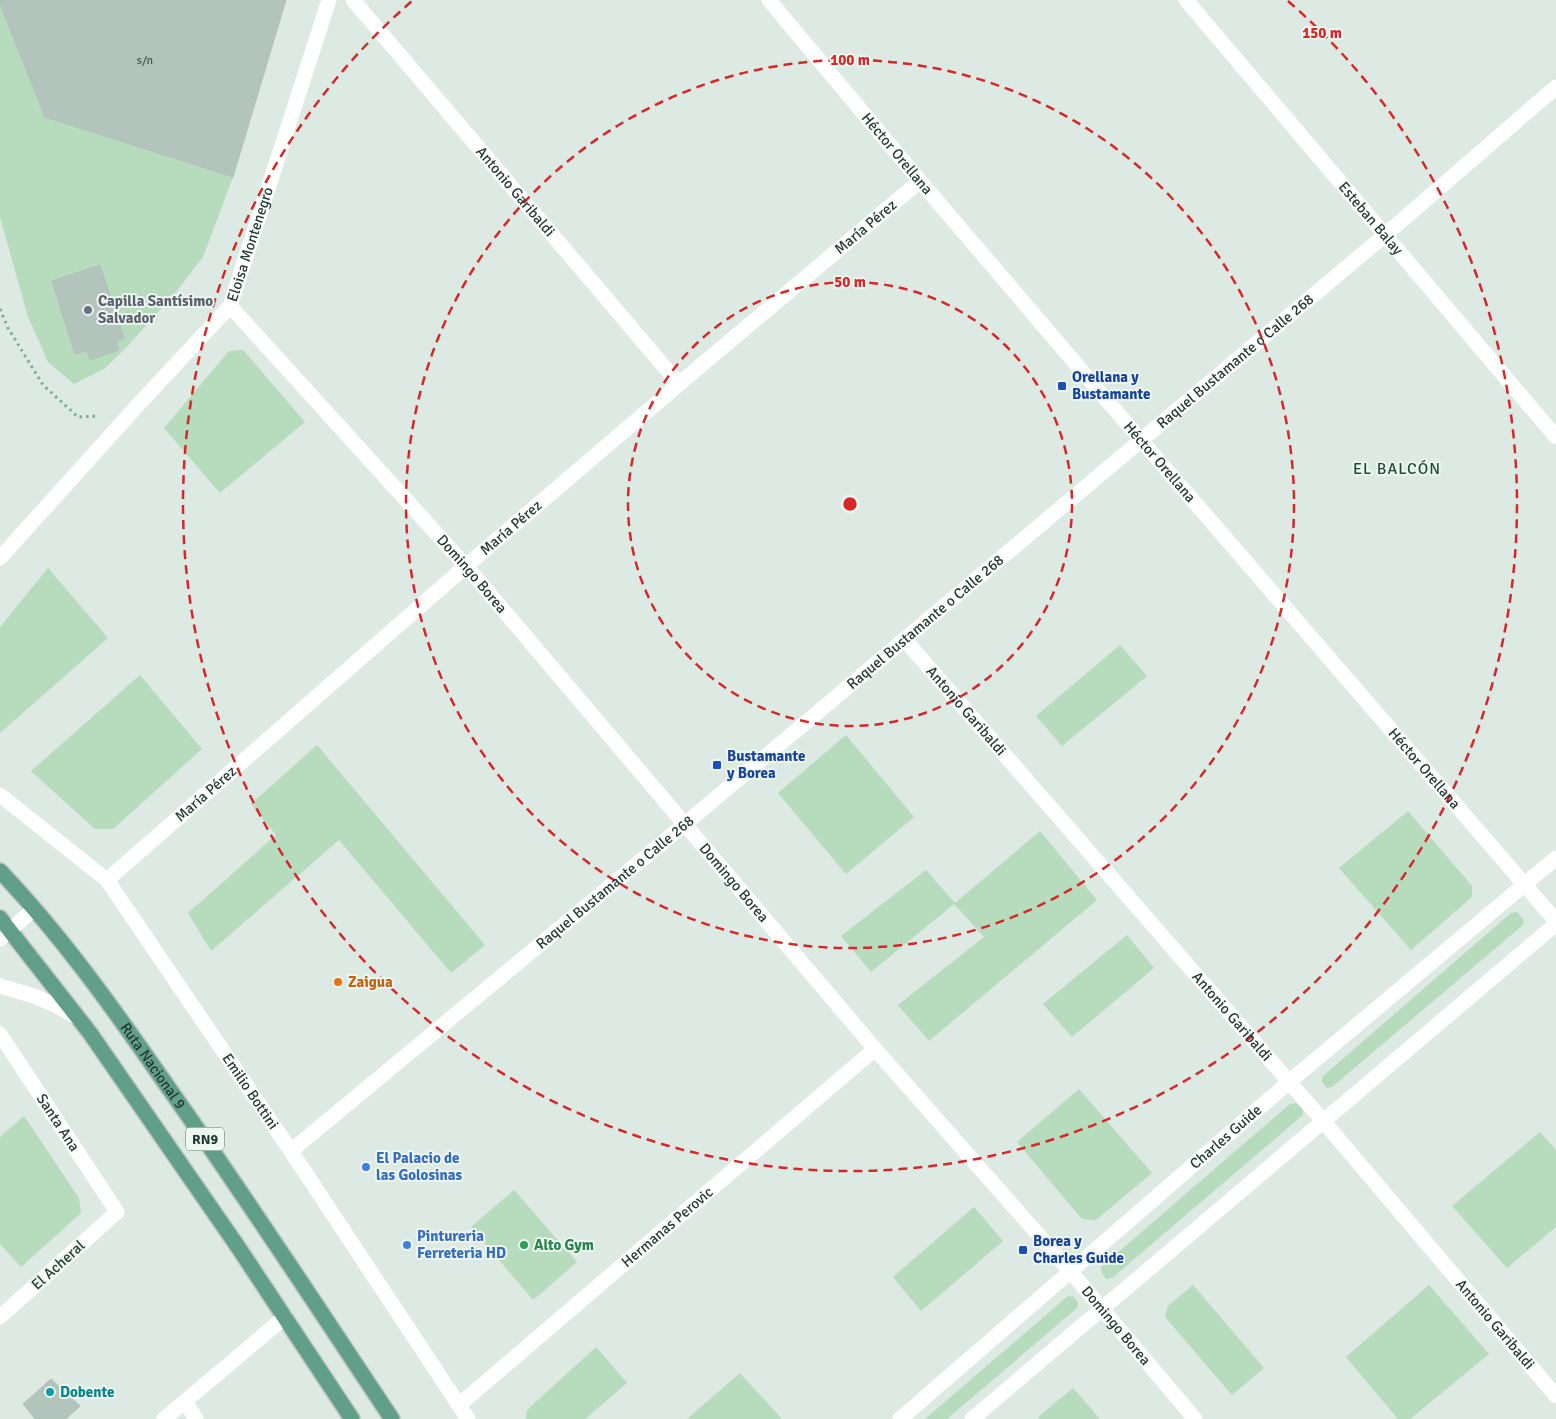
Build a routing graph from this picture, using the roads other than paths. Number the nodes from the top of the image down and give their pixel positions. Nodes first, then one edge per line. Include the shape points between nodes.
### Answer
1 (329, 0) edge
2 (353, 0) edge
3 (769, 0) edge
4 (1186, 0) edge
5 (1556, 87) edge
6 (920, 181) junction
7 (1385, 234) junction
8 (230, 306) junction
9 (679, 384) junction
10 (1556, 437) edge
11 (1140, 439) junction
12 (5, 544) edge
13 (0, 558) edge
14 (466, 566) junction
15 (904, 639) junction
16 (0, 795) edge
17 (685, 824) junction
18 (1556, 858) edge
19 (0, 871) edge
20 (107, 880) junction
21 (1525, 885) junction
22 (34, 909) junction
23 (0, 918) edge
24 (1556, 922) edge
25 (5, 935) edge
26 (0, 986) edge
27 (78, 1018) junction
28 (0, 1034) edge
29 (875, 1049) junction
30 (1289, 1082) junction
31 (1324, 1122) junction
32 (291, 1151) junction
33 (117, 1212) joint
34 (1071, 1272) junction
35 (1101, 1308) junction
36 (0, 1317) edge
37 (285, 1317) junction
38 (1556, 1396) edge
39 (185, 1401) junction
40 (458, 1405) junction
41 (164, 1419) edge
42 (196, 1419) edge
43 (352, 1419) edge
44 (392, 1419) edge
45 (468, 1419) edge
46 (900, 1419) edge
47 (972, 1419) edge
48 (1195, 1419) edge

1 - 8 street, Eloisa Montenegro
2 - 9 street, Antonio Garibaldi
3 - 6 street, Héctor Orellana
4 - 7 street, Esteban Balay
5 - 7 street, Raquel Bustamante o Calle 268
6 - 9 street, María Pérez
6 - 11 street, Héctor Orellana
7 - 10 street, Esteban Balay
7 - 11 street, Raquel Bustamante o Calle 268
8 - 12 street, Eloisa Montenegro
8 - 14 street, Domingo Borea
9 - 14 street, María Pérez
11 - 15 street, Raquel Bustamante o Calle 268
11 - 21 street, Héctor Orellana
12 - 13 street, Eloisa Montenegro
14 - 17 street, Domingo Borea
14 - 20 street, María Pérez
15 - 17 street, Raquel Bustamante o Calle 268
15 - 30 street, Antonio Garibaldi
16 - 20 street, Emilio Bottini
17 - 29 street, Domingo Borea
17 - 32 street, Raquel Bustamante o Calle 268
18 - 21 street, Charles Guide
19 - 22 main road, Ruta Nacional 9 / RN9
20 - 32 street, Emilio Bottini
21 - 24 street, Héctor Orellana
21 - 30 street, Charles Guide
22 - 25 street
22 - 44 main road, Ruta Nacional 9 / RN9 via 118,1015 236,1184
23 - 25 main road, RN9
24 - 31 street
25 - 27 main road, RN9
26 - 27 street via 34,996
27 - 37 main road, RN9
28 - 33 street, Santa Ana
29 - 34 street, Domingo Borea
29 - 40 street, Hermanas Perovic
30 - 31 street, Antonio Garibaldi
30 - 34 street, Charles Guide
31 - 35 street
31 - 38 street, Antonio Garibaldi
32 - 40 street, Emilio Bottini
33 - 36 street, El Acheral
34 - 35 street, Domingo Borea
34 - 46 street, Charles Guide
35 - 47 street
35 - 48 street, Domingo Borea
37 - 39 street
37 - 43 main road, RN9
39 - 41 street
39 - 42 street
40 - 45 street, Emilio Bottini

